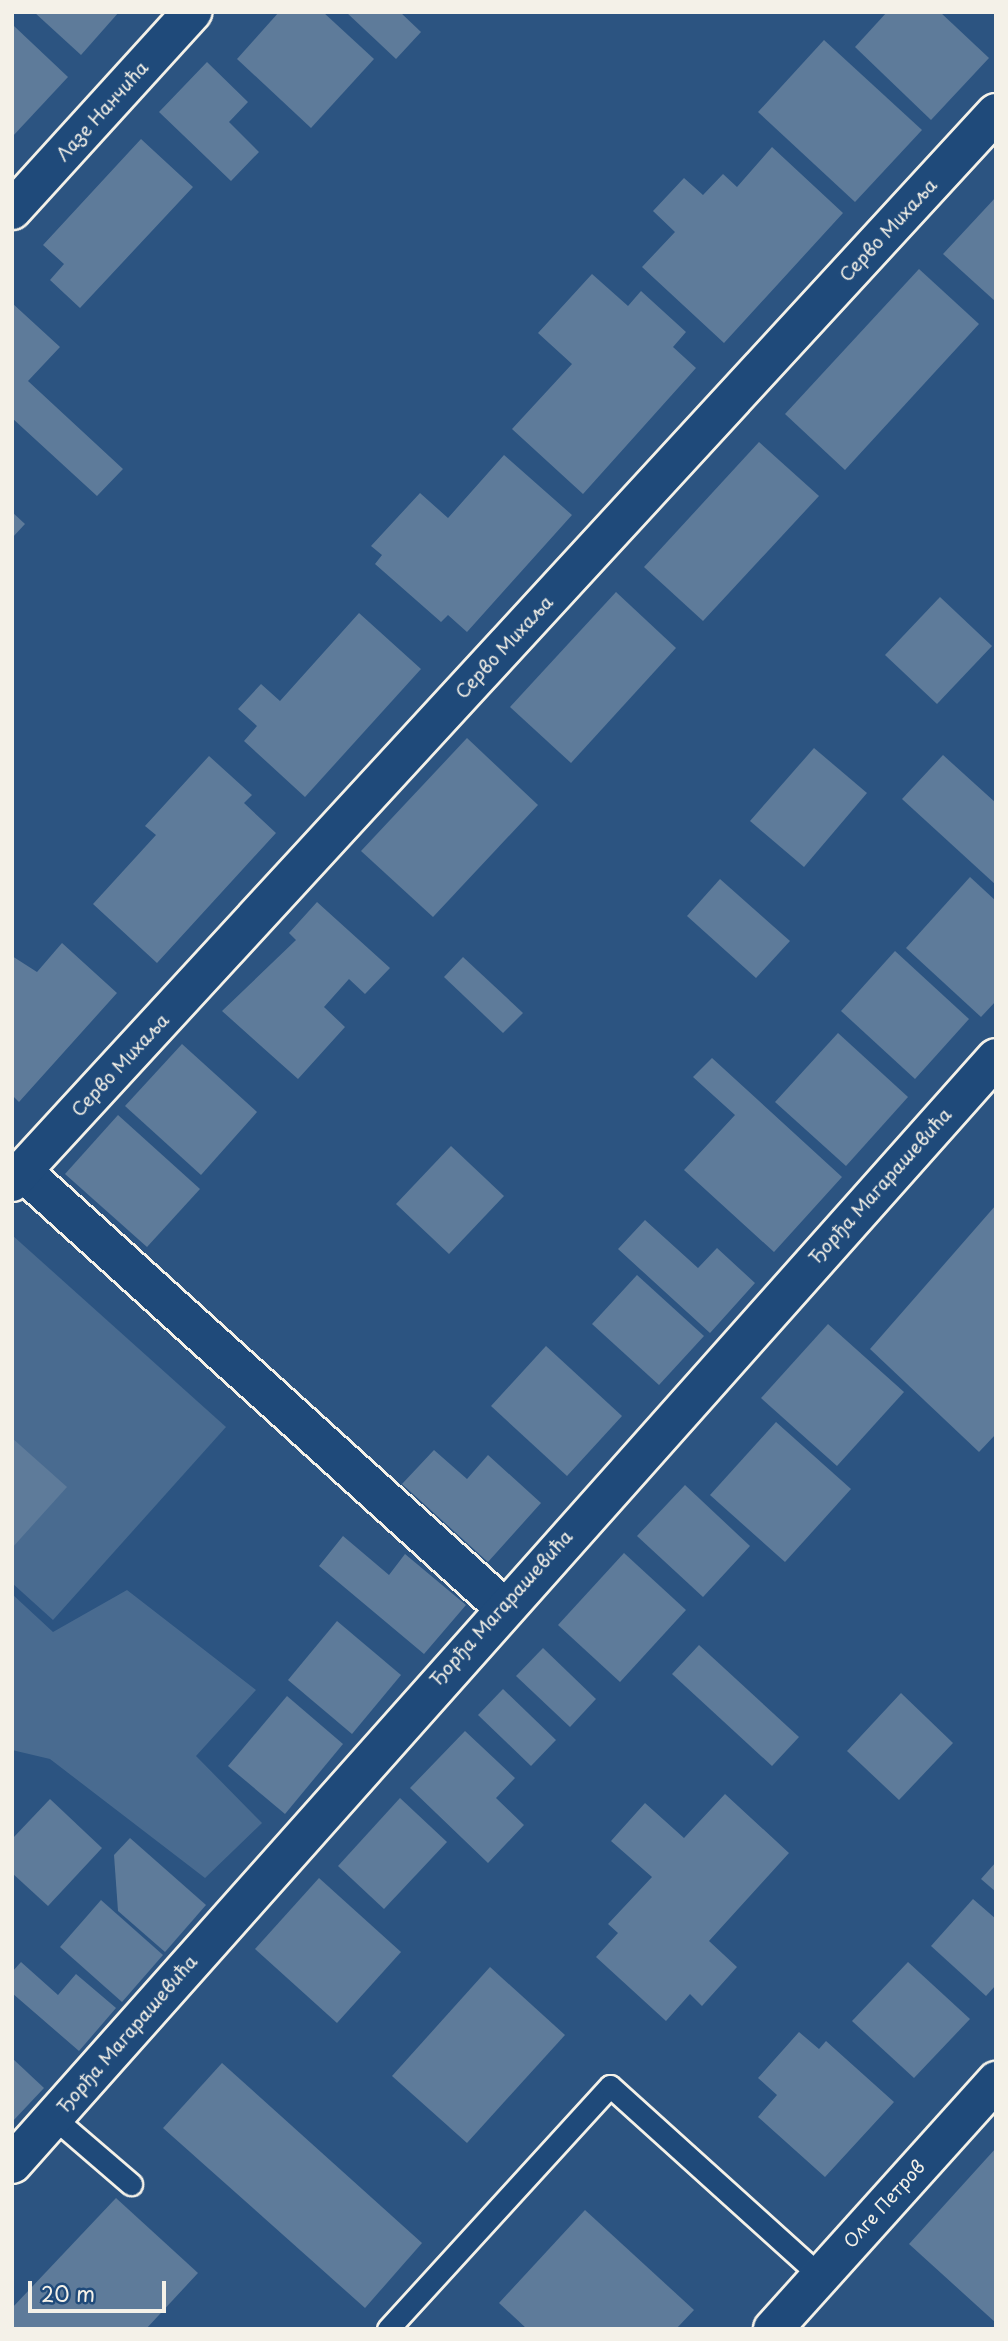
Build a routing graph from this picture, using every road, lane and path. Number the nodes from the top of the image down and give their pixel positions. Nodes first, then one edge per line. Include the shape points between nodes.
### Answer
1 (192, 12) edge
2 (996, 113) edge
3 (12, 209) edge
4 (996, 1058) edge
5 (17, 1176) edge
6 (502, 1606) junction
7 (996, 2081) edge
8 (53, 2117) junction
9 (12, 2164) edge
10 (131, 2184) dead end
11 (819, 2276) junction
12 (388, 2329) edge
13 (773, 2329) edge

1 - 3 street, Лазе Нанчића
2 - 5 street, Серво Михаља
4 - 6 street, Ђорђа Магарашевића
5 - 6 street
6 - 8 street, Ђорђа Магарашевића
7 - 11 street, Олге Петров
8 - 9 street, Ђорђа Магарашевића
8 - 10 lane
11 - 12 lane via 610,2086
11 - 13 street, Олге Петров

